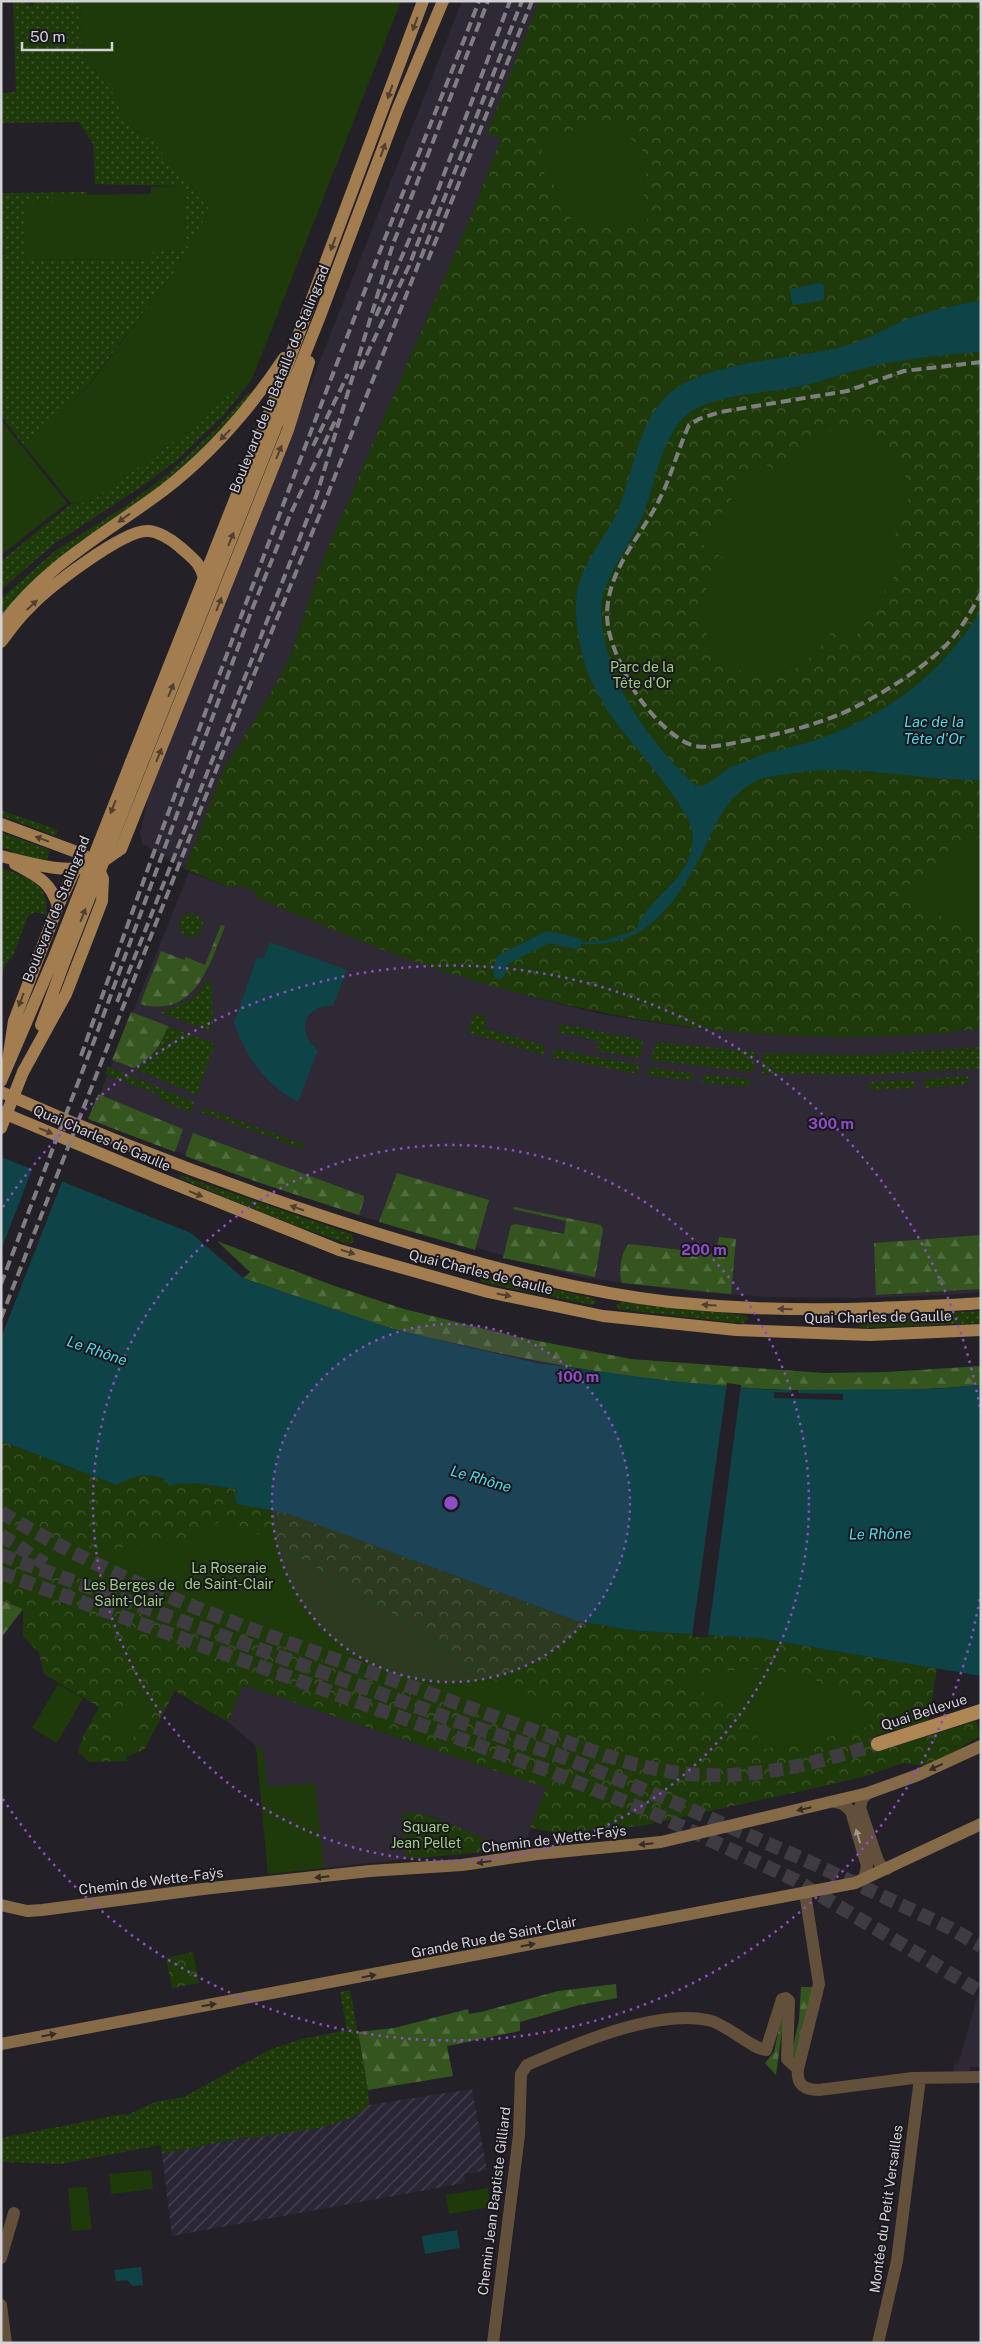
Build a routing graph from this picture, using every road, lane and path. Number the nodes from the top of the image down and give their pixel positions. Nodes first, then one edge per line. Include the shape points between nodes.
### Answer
1 (423, 1) edge
2 (443, 1) edge
3 (320, 316) junction
4 (296, 340) junction
5 (204, 579) junction
6 (1, 626) edge
7 (1, 642) edge
8 (136, 765) junction
9 (1, 824) edge
10 (82, 854) junction
11 (1, 857) edge
12 (97, 864) junction
13 (77, 868) junction
14 (58, 906) junction
15 (7, 1067) junction
16 (23, 1072) junction
17 (1, 1082) edge
18 (1, 1092) edge
19 (1, 1112) edge
20 (1, 1128) edge
21 (981, 1302) edge
22 (981, 1330) edge
23 (981, 1711) edge
24 (878, 1744) tunnel mouth
25 (981, 1746) edge
26 (868, 1793) junction
27 (835, 1802) junction
28 (981, 1824) edge
29 (887, 1869) junction
30 (864, 1879) junction
31 (805, 1893) junction
32 (1, 1905) edge
33 (1, 2044) edge
34 (798, 2069) junction
35 (981, 2077) edge
36 (920, 2078) junction
37 (14, 2213) dead end
38 (1, 2258) edge
39 (1, 2305) edge
40 (6, 2343) edge
41 (493, 2343) edge
42 (878, 2343) edge

1 -> 4 main road, Boulevard de la Bataille de Stalingrad
3 -> 2 main road, Boulevard de la Bataille de Stalingrad via 398,108
8 -> 3 main road, Boulevard de la Bataille de Stalingrad
12 -> 3 main road via 121,849 288,430
4 - 5 main road, Boulevard de la Bataille de Stalingrad
4 -> 6 main road via 260,393 209,452 164,490 47,575
7 -> 5 main road via 30,606 54,586 134,533 148,530 175,543 202,568
5 - 8 main road, Boulevard de la Bataille de Stalingrad
8 -> 15 main road, Boulevard de Stalingrad, bridge
16 -> 8 main road, Boulevard de Stalingrad, bridge
10 -> 9 main road
10 - 12 main road
10 - 13 main road
11 - 13 main road via 49,867
11 - 14 main road via 44,880 54,892
12 - 13 main road
12 - 16 main road via 104,888 102,901 66,994
13 - 14 main road
14 -> 15 main road via 14,1021
15 - 17 main road
16 - 20 main road, bridge
21 -> 18 main road, Quai Charles de Gaulle via 846,1310 776,1309 670,1302 604,1292 478,1263 355,1227 176,1165
19 -> 22 main road, Quai Charles de Gaulle via 339,1250 488,1292 603,1316 736,1330 870,1335
23 - 24 highway, Quai Bellevue
25 -> 26 main road, Chemin de Wette-Faÿs via 918,1775
26 - 27 main road, Chemin de Wette-Faÿs
26 - 29 street via 860,1808 878,1861
30 -> 27 street via 868,1866 850,1811
27 -> 32 main road, Chemin de Wette-Faÿs via 660,1842 462,1865 370,1871 203,1889 42,1910 27,1911
28 - 29 main road, Grande Rue de Saint-Clair
29 - 30 main road, Grande Rue de Saint-Clair
30 - 31 main road, Grande Rue de Saint-Clair
33 -> 31 main road, Grande Rue de Saint-Clair
31 - 34 street via 819,1984
34 - 36 street via 797,2079 804,2088 811,2090
34 - 41 street, Chemin Jean Baptiste Gilliard via 788,2059 789,2001 786,1998 782,1999 766,2050 716,2022 678,2018 602,2035 523,2069 519,2135
35 - 36 street
36 - 42 street, Montée du Petit Versailles via 897,2261
37 - 38 street
39 - 40 street

